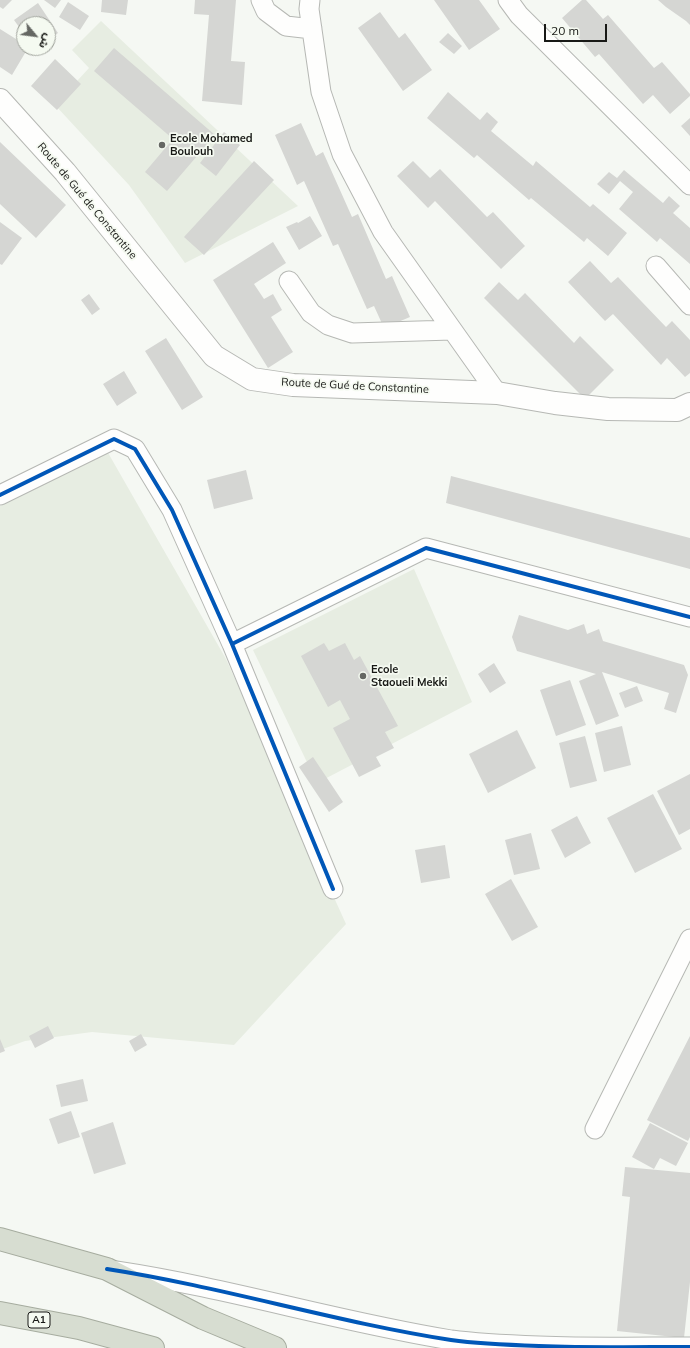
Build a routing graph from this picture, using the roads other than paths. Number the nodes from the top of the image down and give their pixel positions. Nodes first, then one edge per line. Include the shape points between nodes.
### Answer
1 (261, 0) edge
2 (310, 0) edge
3 (508, 0) edge
4 (312, 29) junction
5 (0, 100) edge
6 (690, 185) edge
7 (656, 266) dead end
8 (289, 281) dead end
9 (690, 305) edge
10 (452, 330) junction
11 (498, 393) junction
12 (690, 404) edge
13 (0, 495) edge
14 (690, 617) edge
15 (232, 644) junction
16 (333, 889) dead end
17 (690, 939) edge
18 (595, 1129) dead end
19 (0, 1239) edge
20 (107, 1269) junction
21 (0, 1313) edge
22 (690, 1347) edge
23 (153, 1348) edge
24 (275, 1348) edge

1 - 4 street via 266,11 286,26
2 - 4 street
3 - 6 street via 519,15
4 - 10 street via 321,92 342,154 383,232
5 - 11 main road, Route de Gué de Constantine via 66,172 214,356 252,378 293,384
7 - 9 street
8 - 10 street via 311,313 328,325 352,334
10 - 11 street
11 - 12 main road, Route de Gué de Constantine via 608,409 677,410
13 - 15 street via 114,439 135,449 172,510
14 - 15 street via 426,548
15 - 16 street
17 - 18 street
19 - 20 highway
20 - 22 street via 175,1280 453,1340 560,1347
20 - 24 highway via 202,1318
21 - 23 highway, A1 via 79,1328

